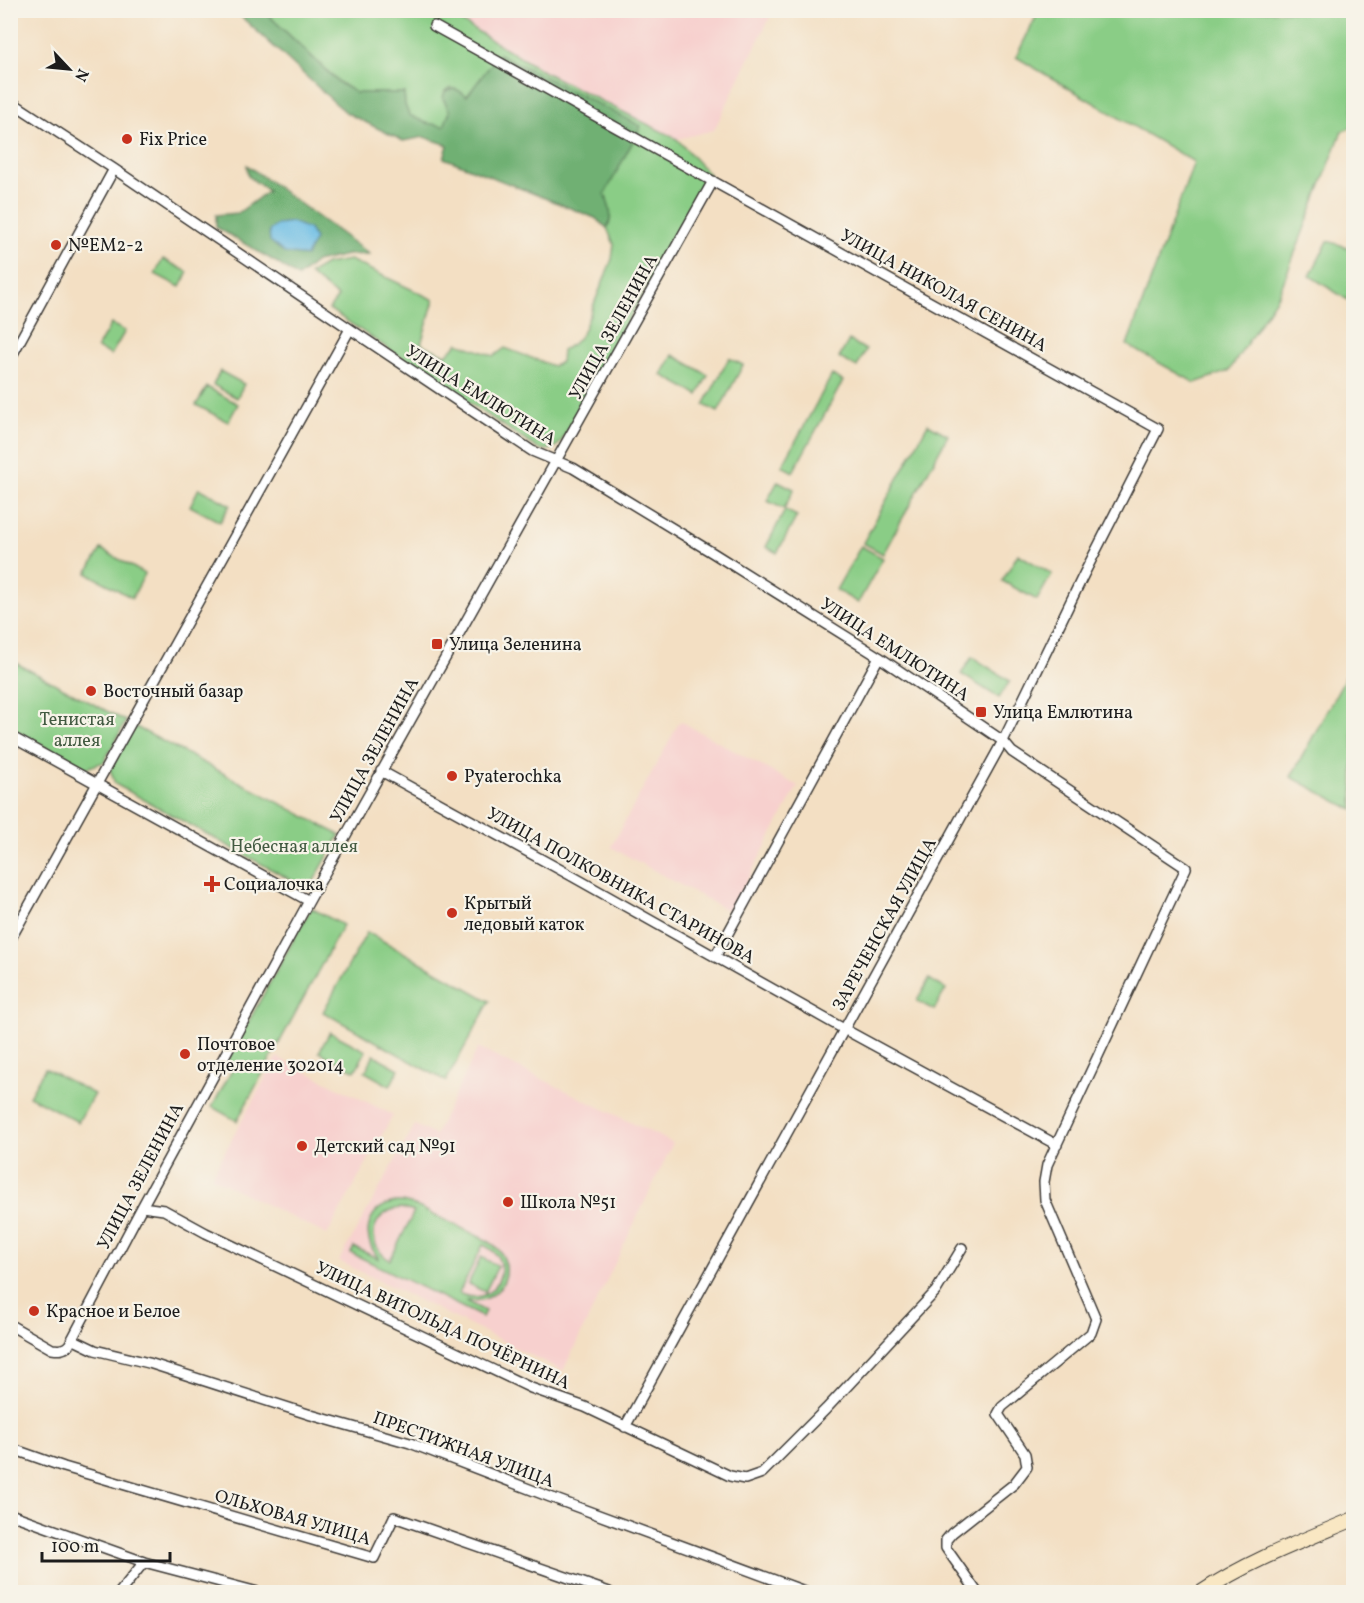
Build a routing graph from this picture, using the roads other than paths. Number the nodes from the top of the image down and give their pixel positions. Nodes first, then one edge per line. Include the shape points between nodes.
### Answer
1 (434, 26) dead end
2 (10, 101) edge
3 (114, 169) junction
4 (713, 181) junction
5 (350, 329) junction
6 (10, 359) edge
7 (1158, 429) joint
8 (557, 461) junction
9 (879, 657) junction
10 (10, 736) edge
11 (1003, 741) junction
12 (381, 771) junction
13 (96, 784) junction
14 (309, 901) junction
15 (10, 940) edge
16 (715, 957) junction
17 (844, 1029) junction
18 (1057, 1144) junction
19 (142, 1207) junction
20 (962, 1248) dead end
21 (10, 1325) edge
22 (72, 1340) junction
23 (625, 1427) junction
24 (10, 1448) edge
25 (10, 1514) edge
26 (1353, 1520) edge
27 (144, 1562) junction
28 (120, 1593) edge
29 (258, 1593) edge
30 (609, 1593) edge
31 (807, 1593) edge
32 (977, 1593) edge
33 (1202, 1593) edge

1 - 4 street, УЛИЦА НИКОЛАЯ СЕНИНА
2 - 3 street, УЛИЦА ЕМЛЮТИНА
3 - 5 street, УЛИЦА ЕМЛЮТИНА
3 - 6 street
4 - 7 street, УЛИЦА НИКОЛАЯ СЕНИНА
4 - 8 street, УЛИЦА ЗЕЛЕНИНА
5 - 8 street, УЛИЦА ЕМЛЮТИНА via 532,451
5 - 13 street
7 - 11 street, ЗАРЕЧЕНСКАЯ УЛИЦА
8 - 9 street, УЛИЦА ЕМЛЮТИНА
8 - 12 street, УЛИЦА ЗЕЛЕНИНА
9 - 11 street, УЛИЦА ЕМЛЮТИНА
9 - 16 street
10 - 13 street
11 - 17 street, ЗАРЕЧЕНСКАЯ УЛИЦА
11 - 18 street, УЛИЦА ЕМЛЮТИНА via 1012,752 1186,868
12 - 14 street, УЛИЦА ЗЕЛЕНИНА
12 - 16 street, УЛИЦА ПОЛКОВНИКА СТАРИНОВА
13 - 14 street
13 - 15 street
14 - 19 street, УЛИЦА ЗЕЛЕНИНА
16 - 17 street, УЛИЦА ПОЛКОВНИКА СТАРИНОВА
17 - 18 street, УЛИЦА ПОЛКОВНИКА СТАРИНОВА
17 - 23 street, ЗАРЕЧЕНСКАЯ УЛИЦА
18 - 32 street via 1047,1165 1045,1200 1096,1319 1091,1333 998,1414 1025,1454 1027,1467 1014,1484 946,1540 946,1548
19 - 22 street, УЛИЦА ЗЕЛЕНИНА
19 - 23 street, УЛИЦА ВИТОЛЬДА ПОЧЁРНИНА via 164,1210 521,1383
20 - 23 street, УЛИЦА ВИТОЛЬДА ПОЧЁРНИНА via 936,1291 762,1473 745,1479 730,1476
21 - 22 street via 59,1350
22 - 31 street, ПРЕСТИЖНАЯ УЛИЦА via 410,1443
24 - 30 street, ОЛЬХОВАЯ УЛИЦА via 374,1558 394,1517
25 - 27 street
26 - 33 street via 1233,1573
27 - 28 street
27 - 29 street

